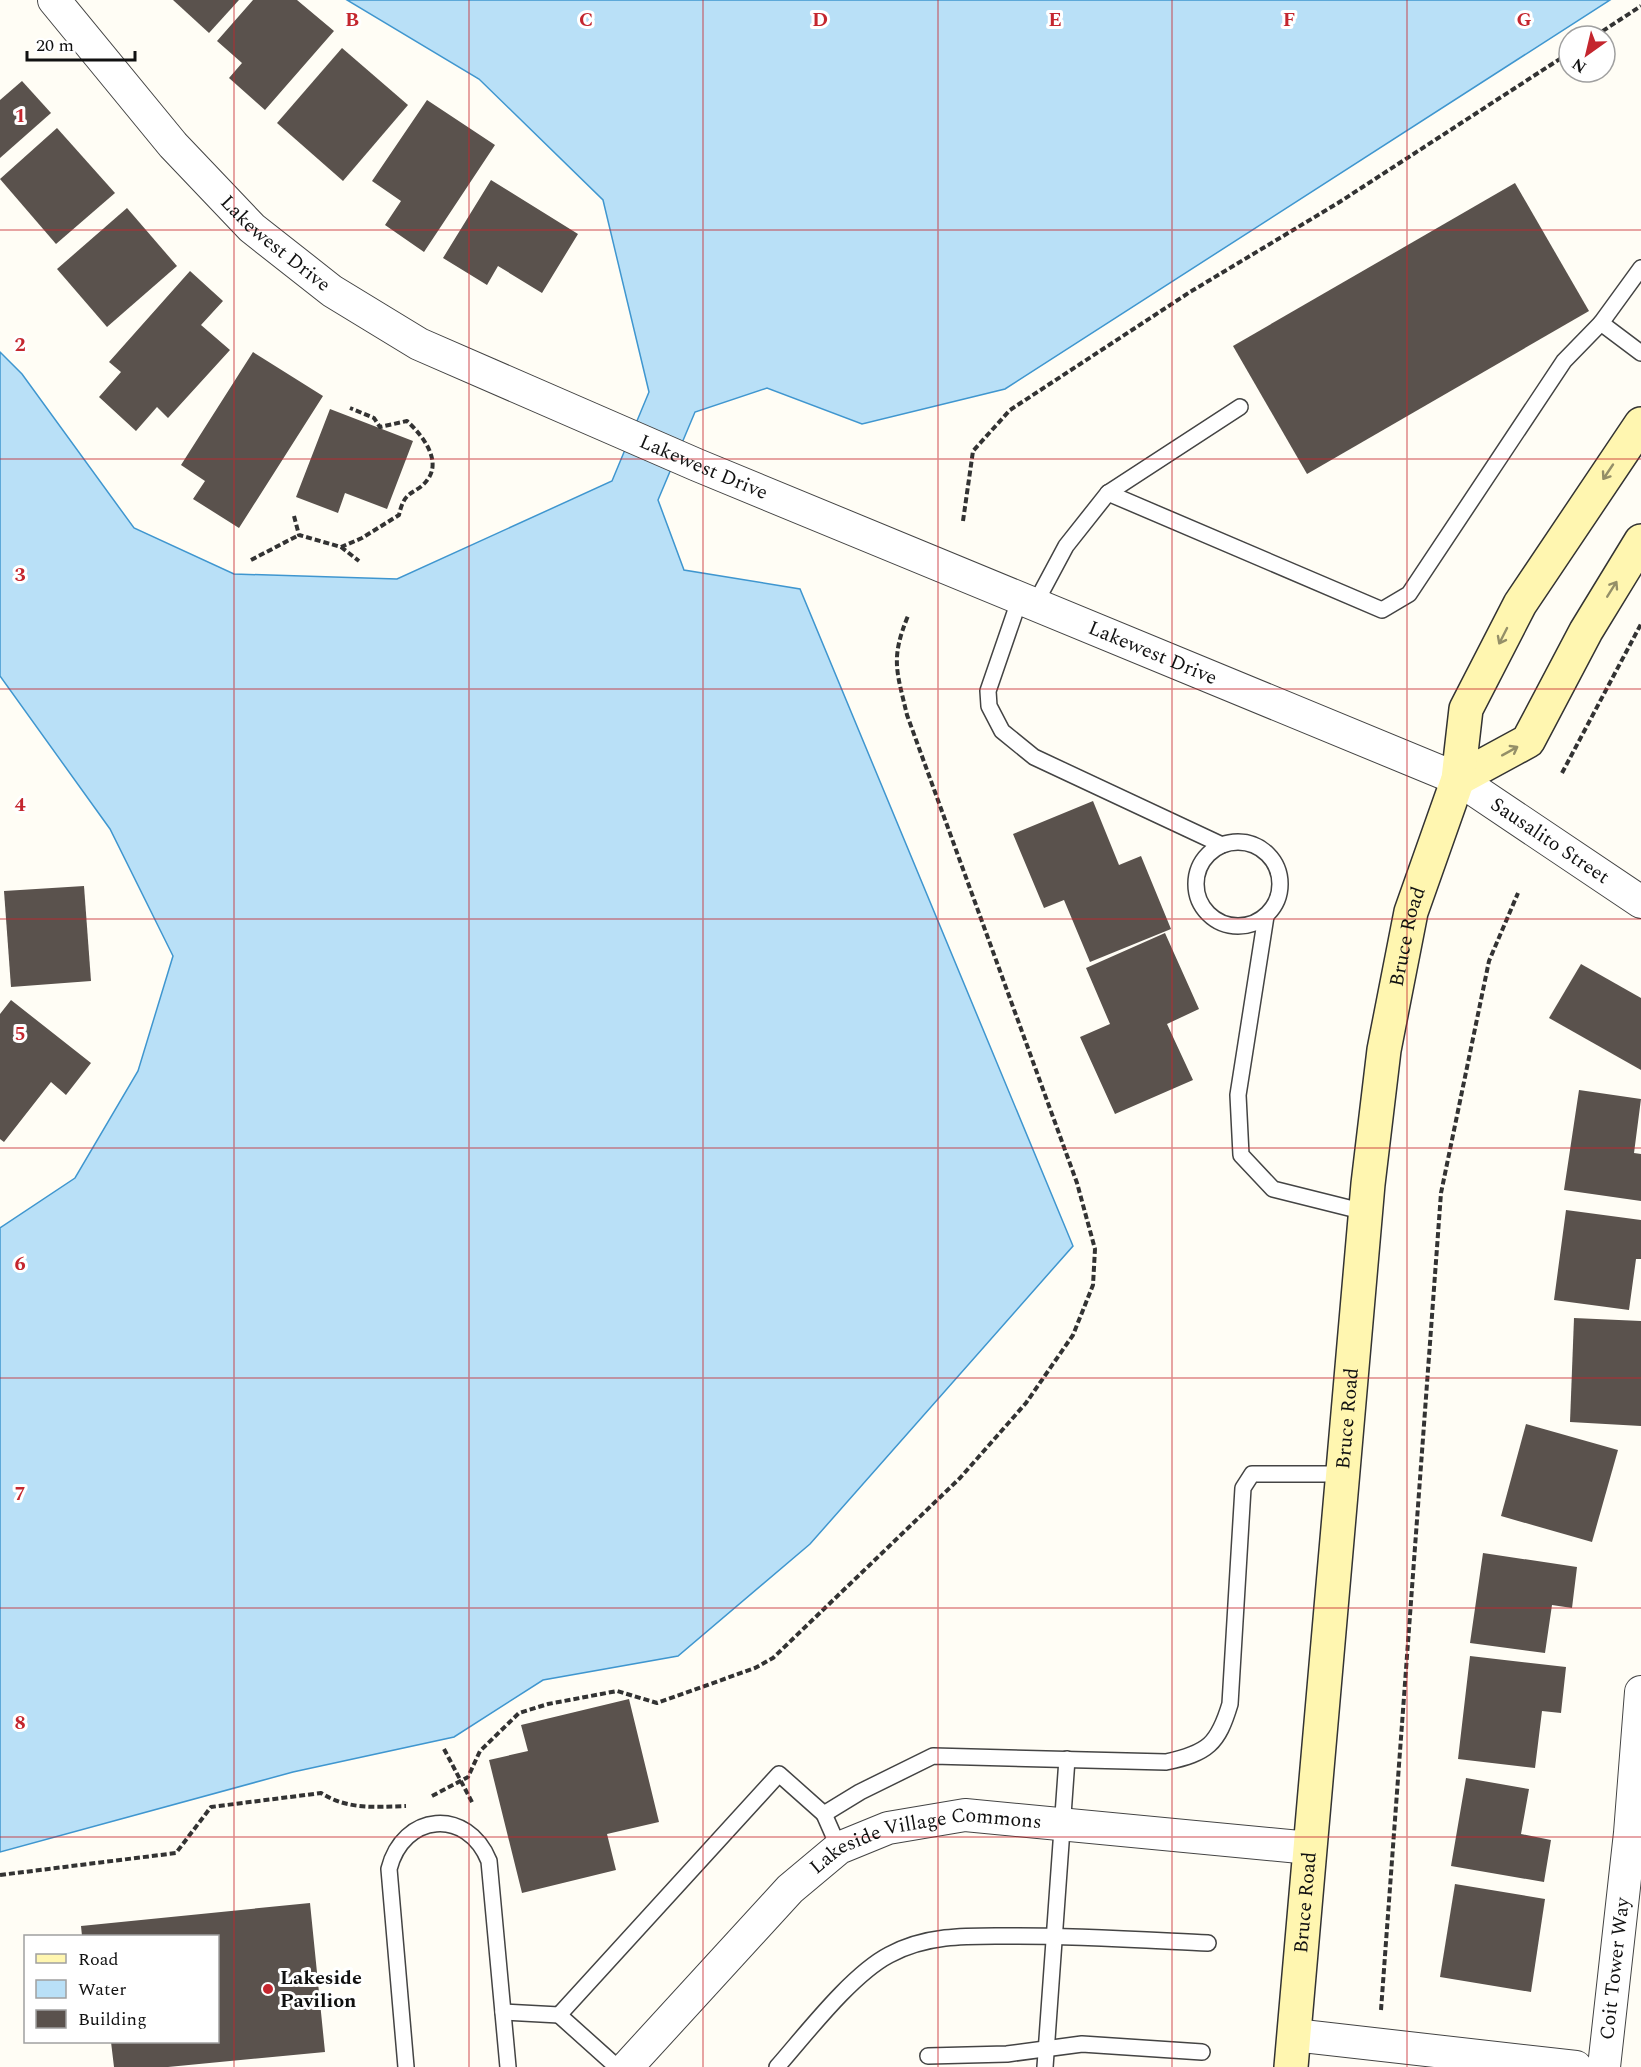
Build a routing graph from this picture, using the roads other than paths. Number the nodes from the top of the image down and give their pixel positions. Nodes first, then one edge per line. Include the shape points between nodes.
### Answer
1 (54, 0) edge
2 (1641, 268) edge
3 (1601, 323) junction
4 (1641, 353) edge
5 (1240, 407) dead end
6 (1641, 424) edge
7 (1108, 493) junction
8 (1641, 541) edge
9 (1027, 601) junction
10 (1458, 779) junction
11 (1222, 845) junction
12 (1641, 902) edge
13 (1266, 916) junction
14 (1365, 1212) junction
15 (1342, 1474) junction
16 (1641, 1692) edge
17 (1067, 1759) junction
18 (824, 1814) junction
19 (1063, 1824) junction
20 (839, 1848) junction
21 (1310, 1848) junction
22 (1055, 1936) junction
23 (1208, 1943) dead end
24 (503, 2012) junction
25 (559, 2015) junction
26 (1046, 2048) junction
27 (1293, 2051) edge
28 (1202, 2052) dead end
29 (928, 2056) dead end
30 (406, 2067) edge
31 (508, 2067) edge
32 (617, 2067) edge
33 (627, 2067) edge
34 (777, 2067) edge
35 (1045, 2067) edge
36 (1576, 2067) edge
37 (1604, 2067) edge

1 - 9 street, Lakewest Drive via 173,145 252,228 332,291 419,344 697,465
2 - 3 lane
3 - 4 lane
3 - 7 lane via 1564,361 1409,594 1382,610
5 - 7 lane
6 -> 10 main road, Bruce Road via 1520,604 1466,709
7 - 9 lane
10 -> 8 main road via 1527,741 1586,631
9 - 10 street, Lakewest Drive
9 - 11 lane via 988,691 989,706 1002,731 1034,757
10 - 12 street, Sausalito Street
10 - 14 main road, Bruce Road via 1410,912 1384,1050
11 - 13 lane via 1238,841 1253,844 1275,863 1280,892
11 - 13 lane via 1208,853 1199,867 1198,898 1206,911 1228,925 1248,925
13 - 14 lane via 1238,1095 1240,1155 1273,1189
14 - 15 main road, Bruce Road
15 - 17 lane via 1252,1474 1243,1488 1230,1704 1221,1733 1195,1756 1166,1762
15 - 21 main road, Bruce Road
16 - 37 street, Coit Tower Way
17 - 18 lane via 933,1756
17 - 19 lane
18 - 20 lane
18 - 25 lane via 779,1774
19 - 20 street, Lakeside Village Commons via 965,1815 888,1828
19 - 21 street, Lakeside Village Commons
19 - 22 lane
20 - 33 street, Lakeside Village Commons via 790,1889
21 - 27 main road, Bruce Road
22 - 23 lane
22 - 26 lane
22 - 34 lane via 952,1936 920,1942 887,1955 844,1991
24 - 25 lane
24 - 30 lane via 493,1889 484,1848 463,1829 436,1824 409,1833 399,1843 389,1869
24 - 31 lane
25 - 32 lane
26 - 28 lane via 1111,2044
26 - 29 lane via 1007,2054
26 - 35 lane
27 - 36 street

